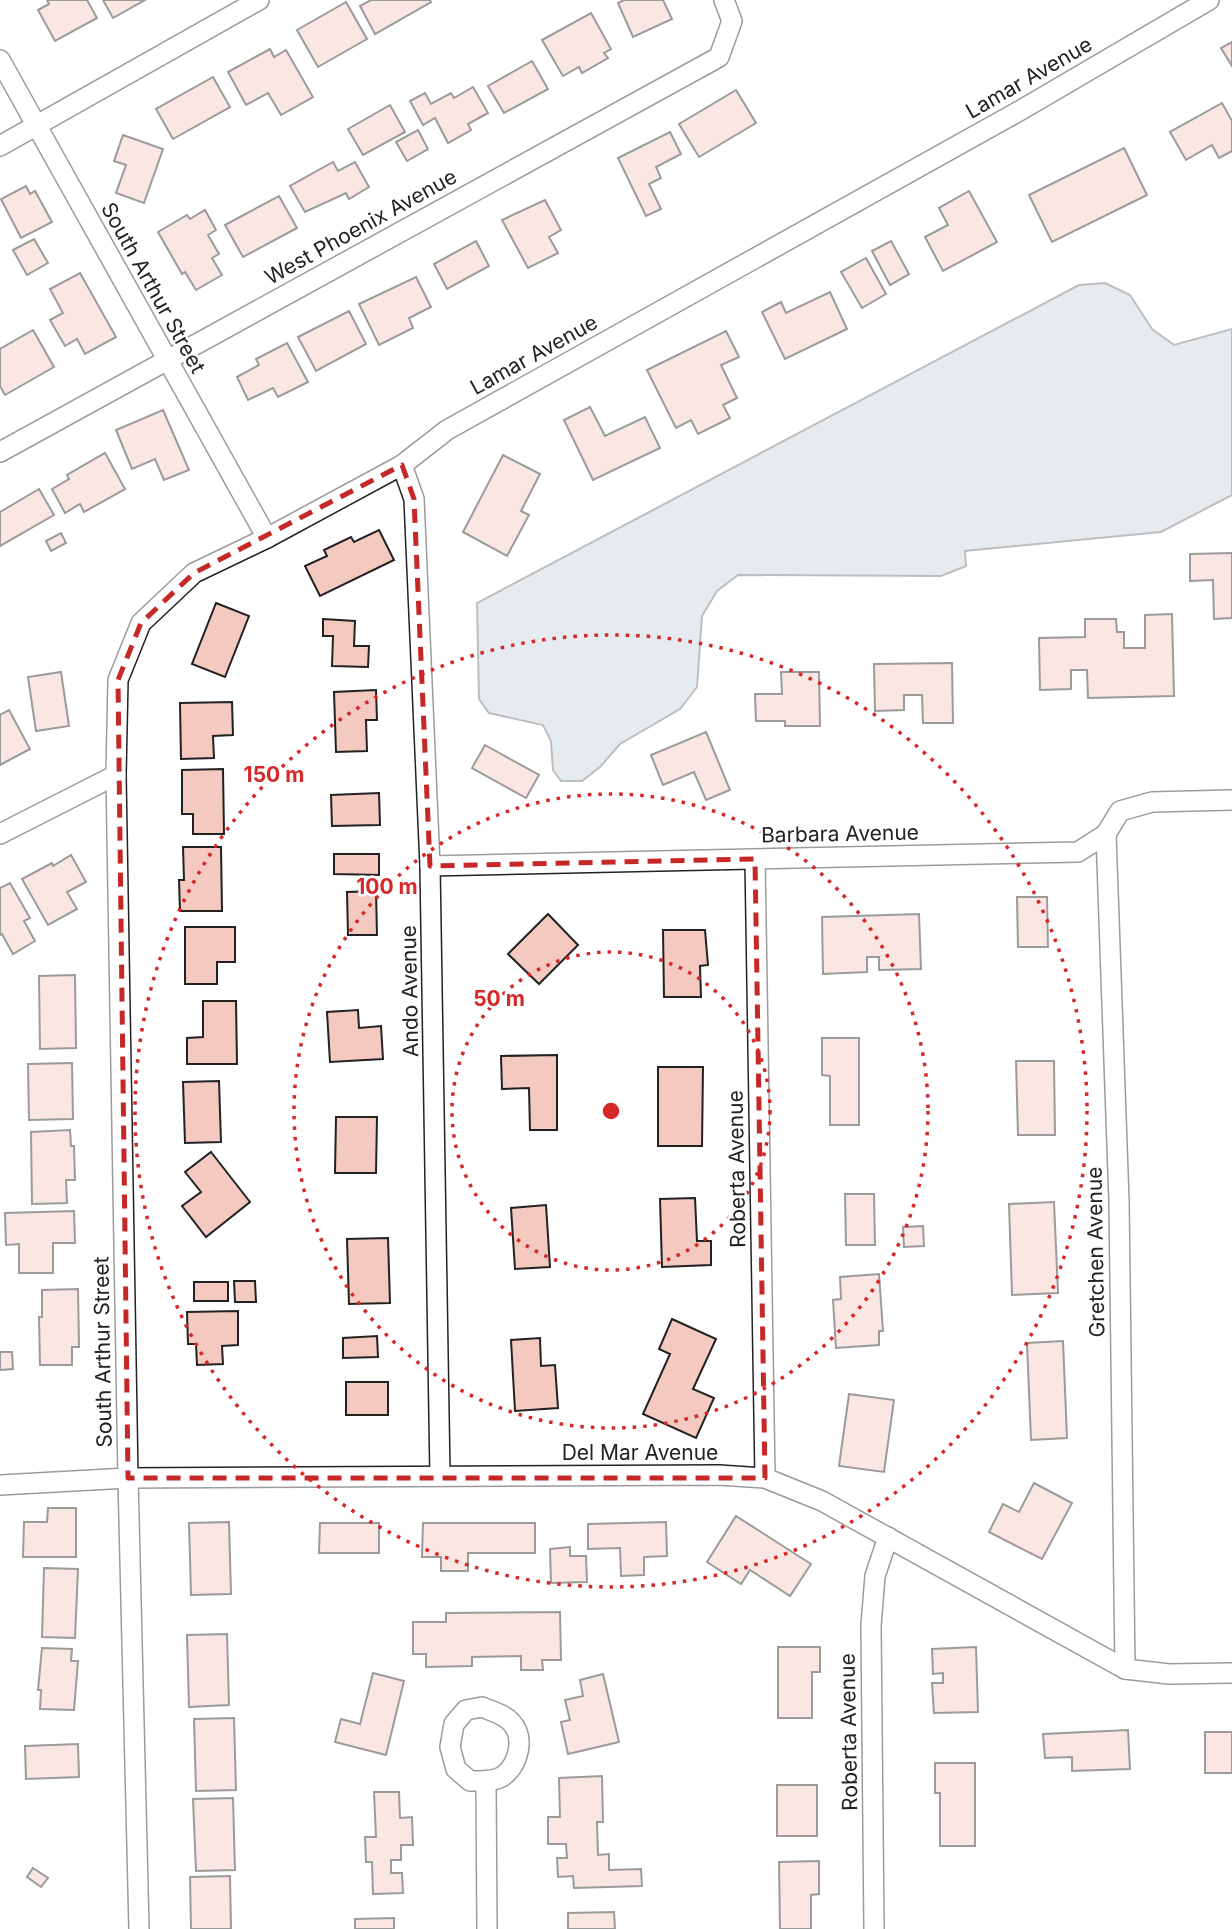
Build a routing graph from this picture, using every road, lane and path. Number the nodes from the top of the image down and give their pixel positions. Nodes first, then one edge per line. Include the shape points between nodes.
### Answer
1 (259, 0) edge
2 (724, 0) edge
3 (1209, 0) edge
4 (0, 60) edge
5 (37, 125) junction
6 (0, 146) edge
7 (167, 358) junction
8 (0, 452) edge
9 (402, 465) junction
10 (267, 538) junction
11 (116, 775) junction
12 (1232, 800) edge
13 (0, 834) edge
14 (1106, 834) junction
15 (755, 859) junction
16 (430, 866) junction
17 (440, 1476) junction
18 (128, 1478) junction
19 (765, 1478) junction
20 (0, 1485) edge
21 (888, 1537) junction
22 (1125, 1669) junction
23 (1232, 1674) edge
24 (486, 1781) dead end
25 (139, 1929) edge
26 (487, 1929) edge
27 (874, 1929) edge

1 - 5 street
2 - 7 street, West Phoenix Avenue via 732,22 719,57
3 - 9 street, Lamar Avenue via 447,430
4 - 5 street, South Arthur Street
5 - 6 street
5 - 7 street, South Arthur Street
7 - 8 street, West Phoenix Avenue
7 - 10 street, South Arthur Street
9 - 10 street, Lamar Avenue
9 - 16 street, Ando Avenue via 414,499
10 - 11 street, Lamar Avenue via 194,573 141,623 118,680
11 - 13 street
11 - 18 street, South Arthur Street
12 - 14 street, Barbara Avenue via 1152,802 1120,811
14 - 15 street, Barbara Avenue via 1078,852
14 - 22 street, Gretchen Avenue via 1119,1201
15 - 16 street, Barbara Avenue
15 - 19 street, Roberta Avenue
16 - 17 street, Ando Avenue
17 - 18 street, Del Mar Avenue
17 - 19 street, Del Mar Avenue
18 - 20 street, Del Mar Avenue
18 - 25 street, South Arthur Street
19 - 21 street, Del Mar Avenue via 822,1501
21 - 22 street, Del Mar Avenue
21 - 27 street, Roberta Avenue via 875,1576 871,1626
22 - 23 street, Del Mar Avenue
24 - 26 street

